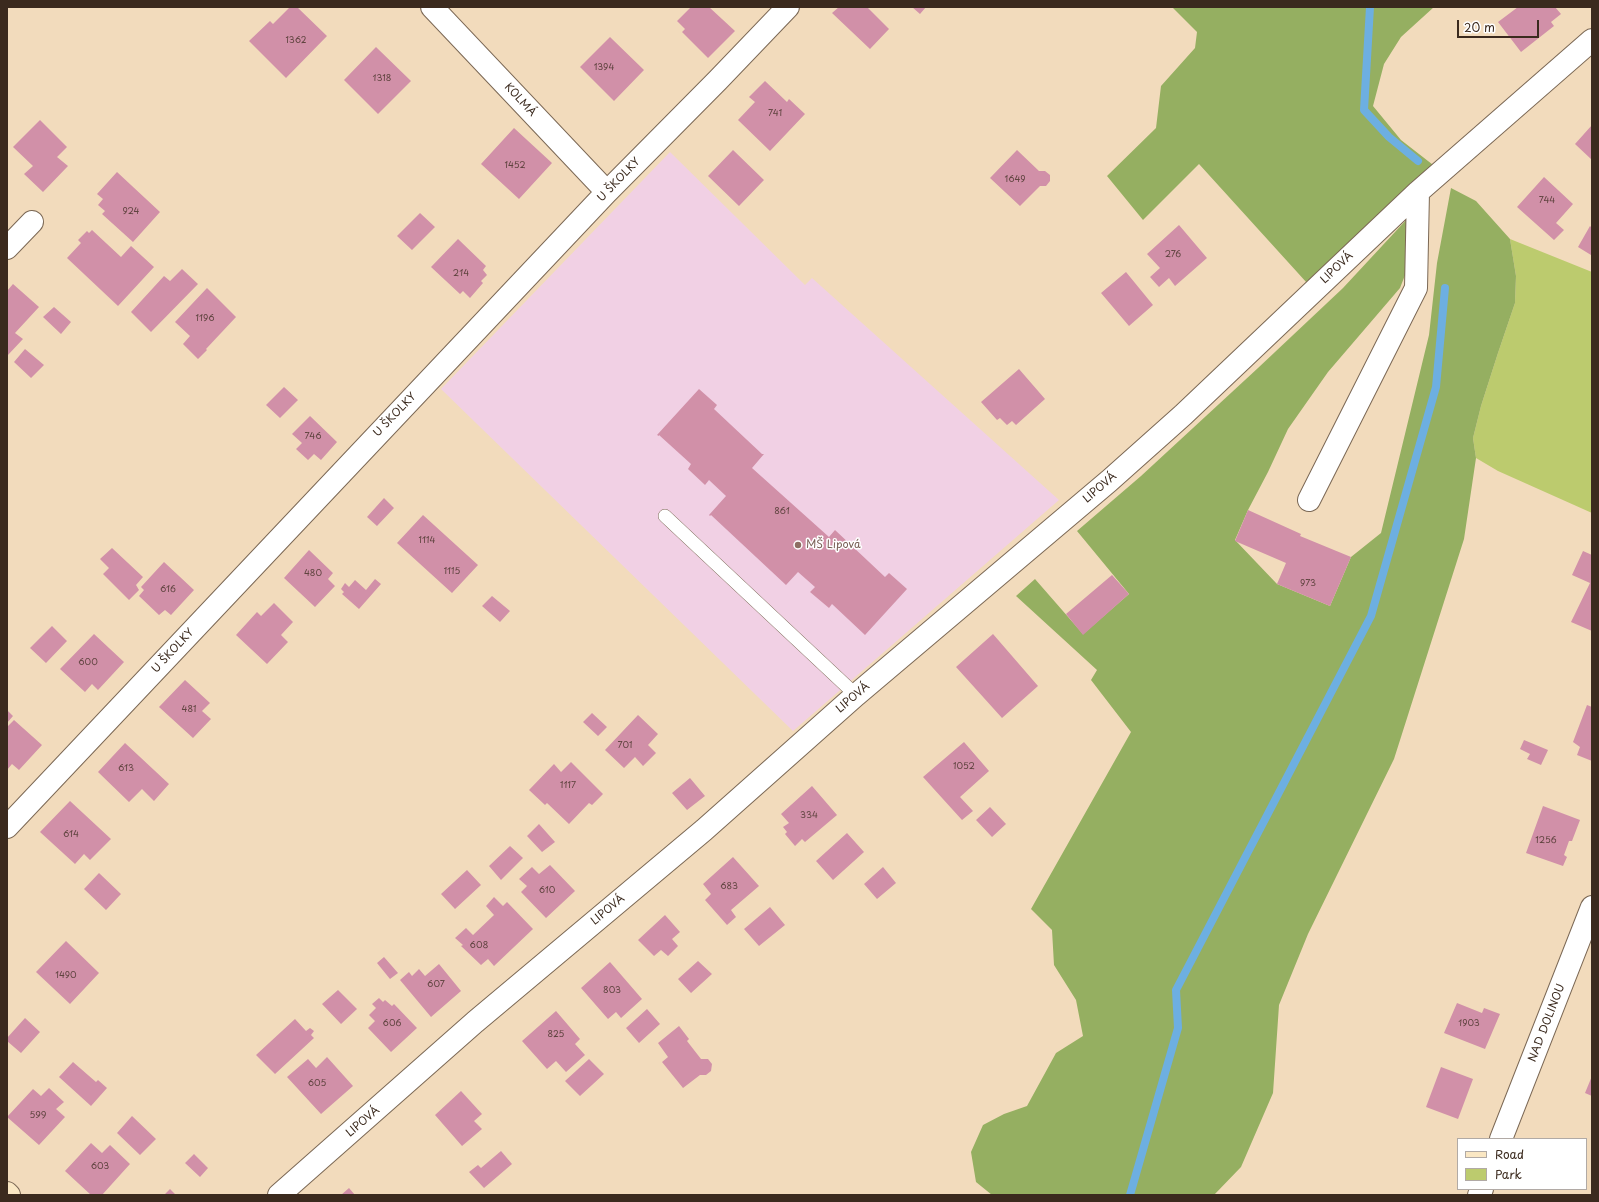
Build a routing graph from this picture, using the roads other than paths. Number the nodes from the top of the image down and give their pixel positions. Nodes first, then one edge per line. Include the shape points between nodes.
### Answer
1 (432, 7) edge
2 (788, 7) edge
3 (1592, 40) edge
4 (607, 192) junction
5 (1418, 192) junction
6 (32, 222) dead end
7 (7, 248) edge
8 (1309, 500) dead end
9 (666, 516) dead end
10 (856, 695) junction
11 (11, 814) edge
12 (1592, 907) edge
13 (1501, 1138) edge
14 (280, 1195) edge

1 - 4 street, KOLMÁ
2 - 4 street, U ŠKOLKY
3 - 5 street, LIPOVÁ
4 - 11 street, U ŠKOLKY
5 - 8 street via 1416,288
5 - 10 street, LIPOVÁ via 1183,415 1109,481
6 - 7 street
9 - 10 lane
10 - 14 street, LIPOVÁ via 704,830 475,1022
12 - 13 street, NAD DOLINOU

